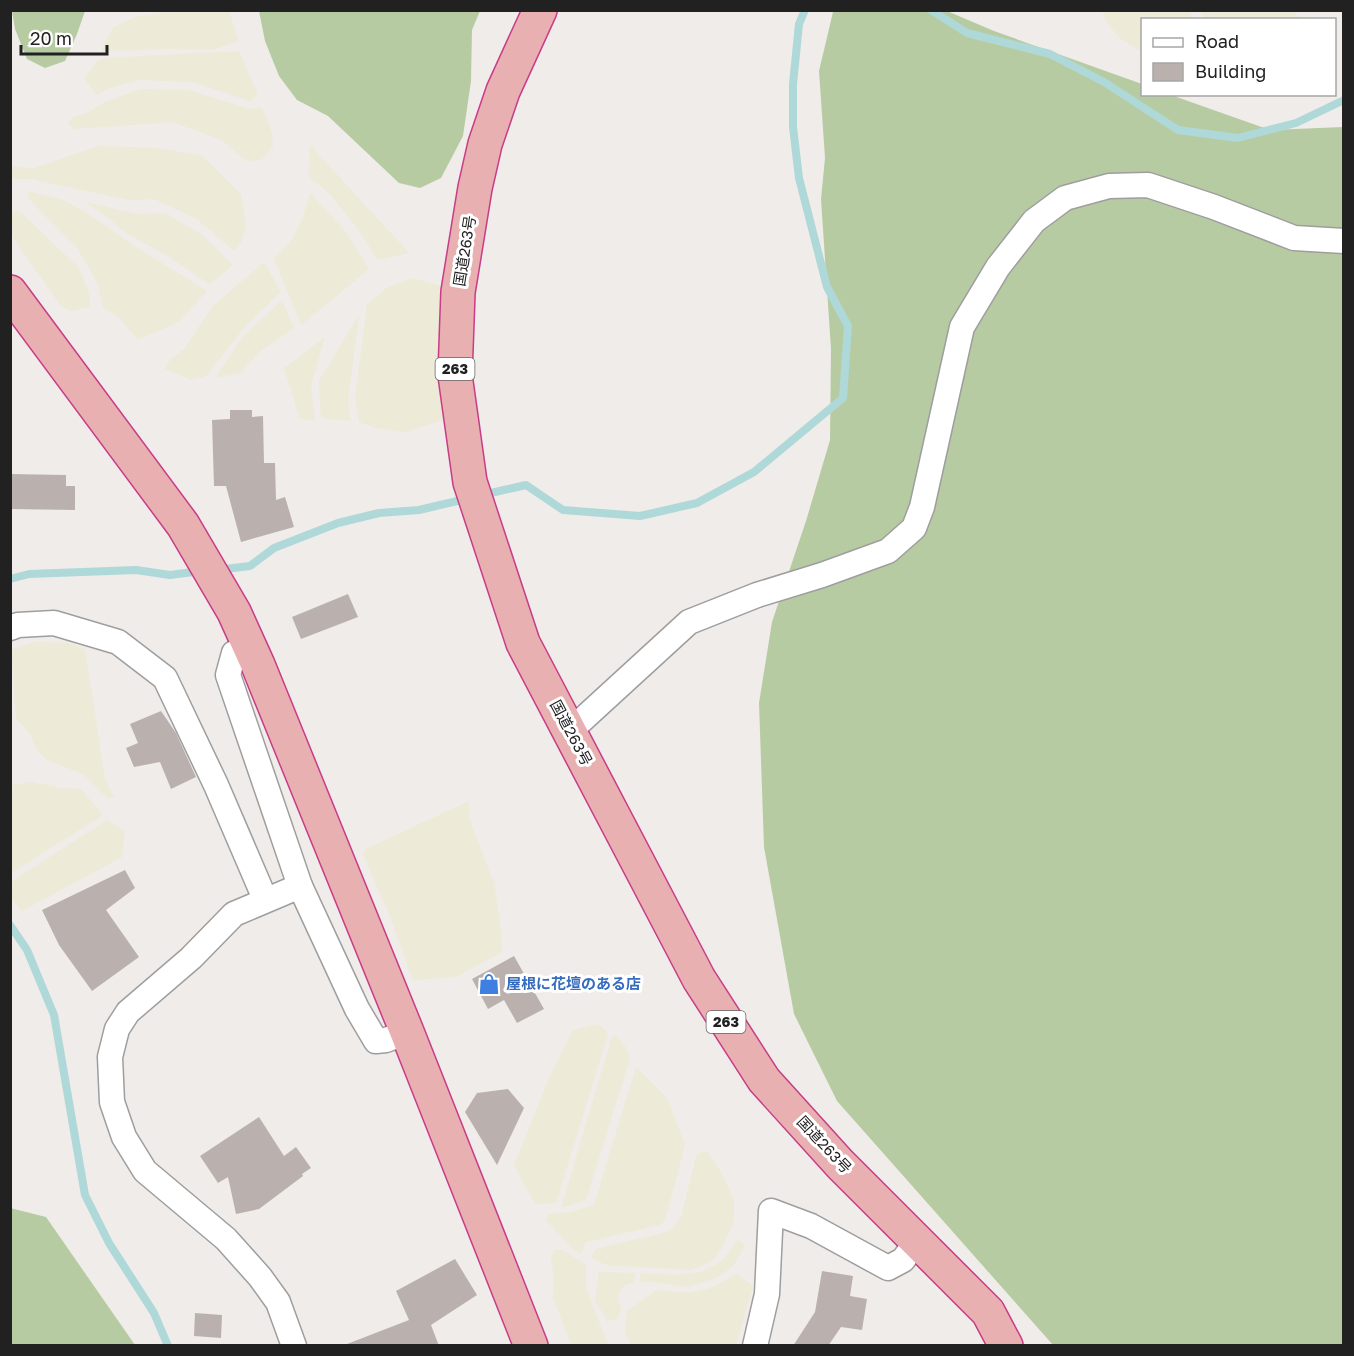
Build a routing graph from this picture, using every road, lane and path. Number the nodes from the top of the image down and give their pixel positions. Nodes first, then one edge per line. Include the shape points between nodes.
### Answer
1 (540, 10) edge
2 (1344, 242) edge
3 (10, 292) edge
4 (10, 628) edge
5 (249, 646) junction
6 (570, 731) junction
7 (300, 886) junction
8 (265, 899) junction
9 (407, 1032) junction
10 (917, 1241) junction
11 (294, 1346) edge
12 (531, 1346) edge
13 (755, 1346) edge
14 (1006, 1346) edge

1 - 6 highway, 国道263号 / 263 via 503,91 485,144 458,292 455,375 470,482 523,643
2 - 6 street via 1294,238 1148,185 1109,186 1065,198 1034,221 998,267 962,327 914,528 888,551 689,622
3 - 5 highway via 183,525 234,612
4 - 8 street via 54,623 118,642 165,678
5 - 7 street via 234,654 228,675
5 - 9 highway
6 - 10 highway, 国道263号 / 263 via 699,979 764,1080
7 - 8 street
7 - 9 street via 376,1041
8 - 11 street via 234,914 128,1012 117,1029 110,1057 112,1102 124,1137 145,1171 226,1239 260,1277 278,1302
9 - 12 highway
10 - 13 street via 903,1260 888,1268 811,1226 771,1211 767,1294
10 - 14 highway, 国道263号 / 263 via 988,1312

